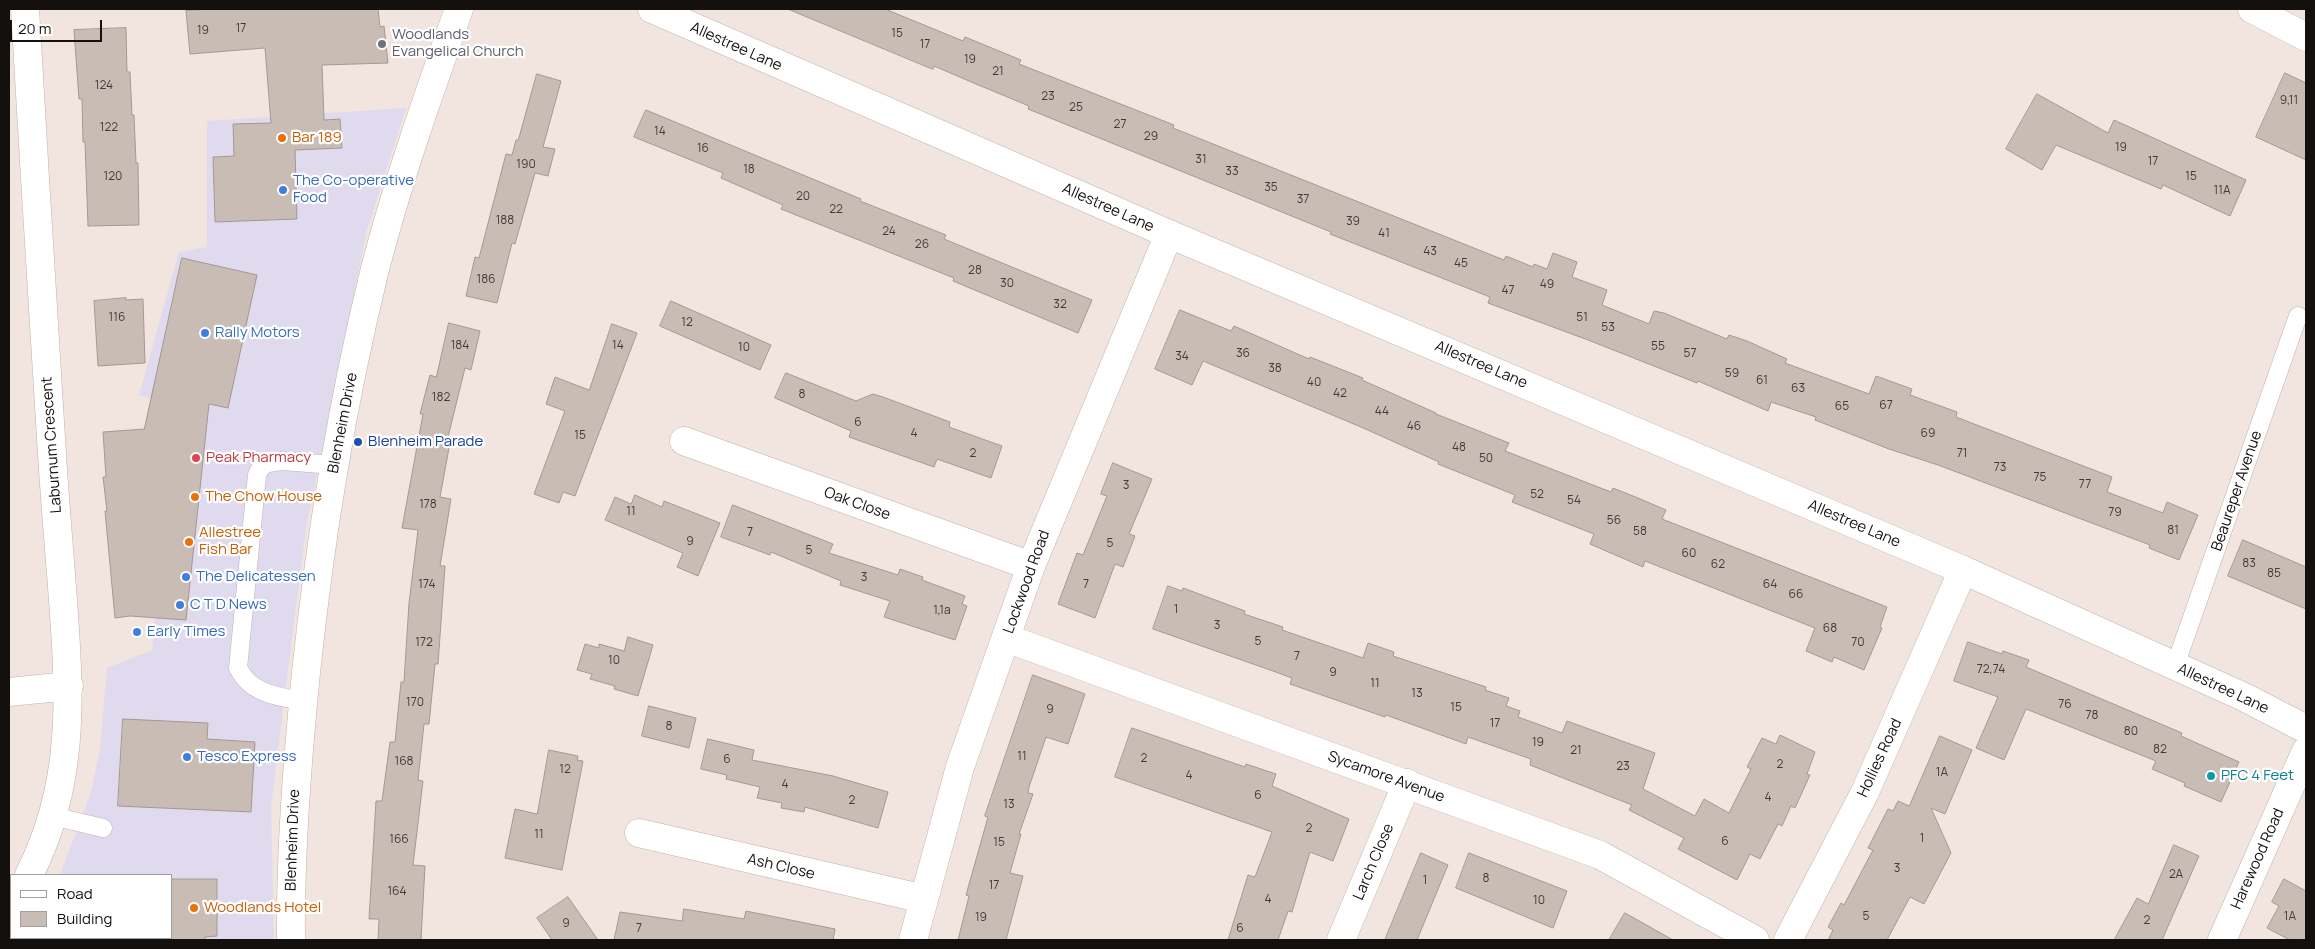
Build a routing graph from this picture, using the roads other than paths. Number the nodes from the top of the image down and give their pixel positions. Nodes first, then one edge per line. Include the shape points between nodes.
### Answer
1 (25, 9) edge
2 (459, 9) edge
3 (652, 9) edge
4 (2252, 9) edge
5 (2306, 37) edge
6 (1169, 234) junction
7 (2298, 316) dead end
8 (684, 441) dead end
9 (334, 465) junction
10 (1031, 566) junction
11 (1962, 570) junction
12 (1006, 638) junction
13 (2175, 666) junction
14 (69, 686) junction
15 (9, 692) edge
16 (302, 701) junction
17 (2306, 729) edge
18 (2306, 751) edge
19 (1407, 783) junction
20 (52, 816) junction
21 (103, 828) dead end
22 (639, 833) dead end
23 (29, 874) edge
24 (924, 899) junction
25 (290, 940) edge
26 (913, 940) edge
27 (1342, 940) edge
28 (1755, 940) edge
29 (1788, 940) edge
30 (2222, 940) edge

1 - 14 street, Laburnum Crescent
2 - 9 street, Blenheim Drive via 426,99 377,264
3 - 6 street, Allestree Lane
4 - 5 street
6 - 10 street, Lockwood Road
6 - 11 street, Allestree Lane
7 - 13 lane, Beaureper Avenue
8 - 10 street, Oak Close
9 - 16 street, Blenheim Drive
9 - 16 lane via 275,461 260,467 257,475 238,668 243,678 257,690
10 - 12 street, Lockwood Road
11 - 13 street, Allestree Lane
11 - 29 street, Hollies Road via 1865,792
12 - 19 street, Sycamore Avenue
12 - 24 street, Lockwood Road via 960,767
13 - 17 street, Allestree Lane
14 - 15 street
14 - 20 street, Laburnum Crescent via 68,736
16 - 25 street, Blenheim Drive via 292,834
18 - 30 street, Harewood Road
19 - 27 street, Larch Close
19 - 28 street, Sycamore Avenue via 1600,855
20 - 21 lane
20 - 23 street, Laburnum Crescent
22 - 24 street, Ash Close
24 - 26 street, Lockwood Road

